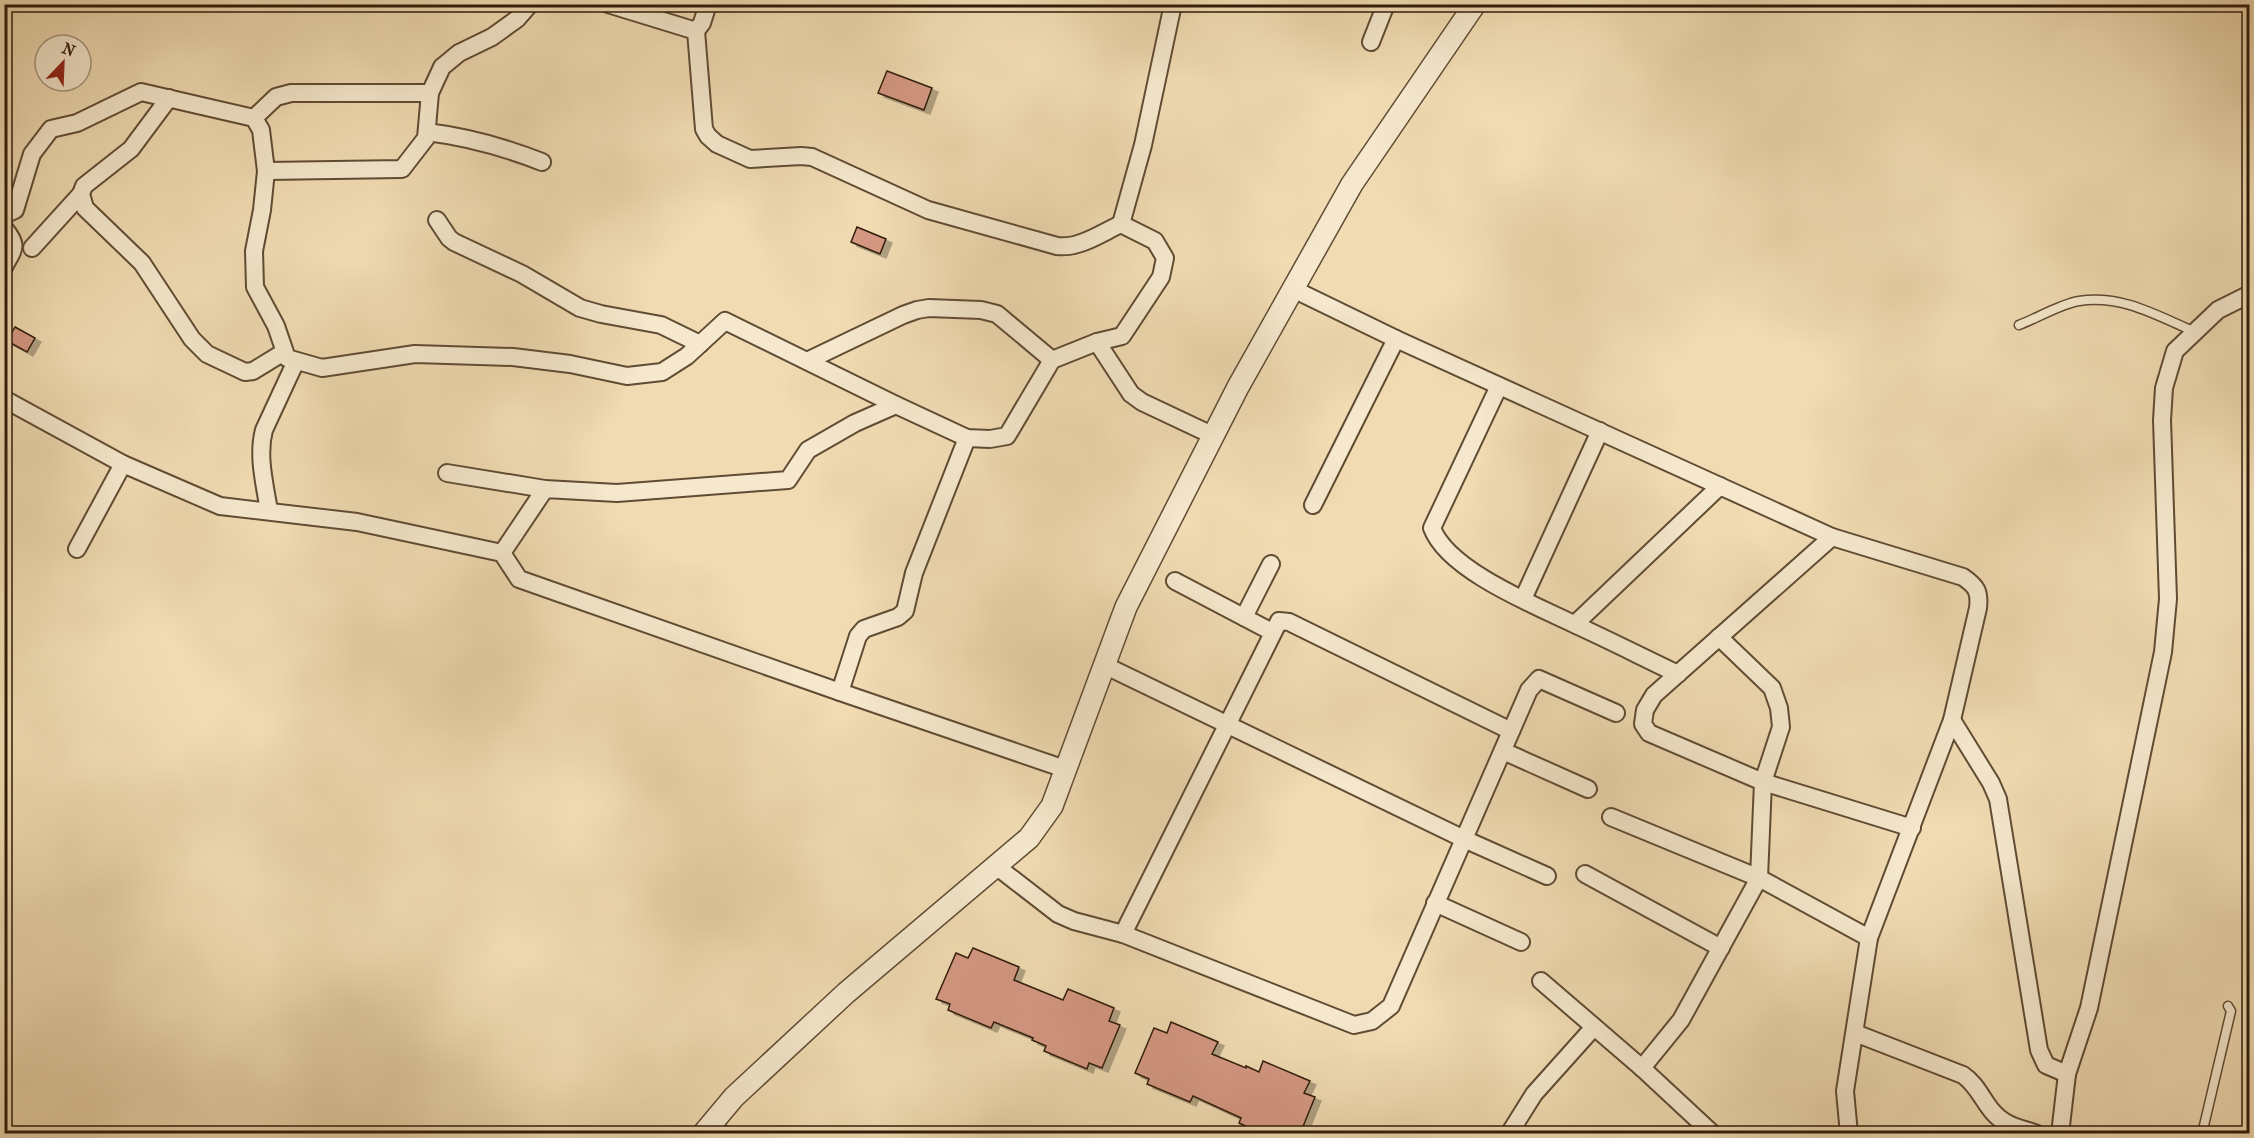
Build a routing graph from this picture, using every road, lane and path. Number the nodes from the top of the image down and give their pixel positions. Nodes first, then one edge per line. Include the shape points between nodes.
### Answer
1 (530, 4) edge
2 (608, 4) edge
3 (708, 4) edge
4 (1173, 4) edge
5 (1386, 4) edge
6 (1475, 4) edge
7 (696, 31) junction
8 (1371, 42) dead end
9 (430, 93) junction
10 (169, 98) junction
11 (254, 118) junction
12 (427, 132) junction
13 (542, 162) dead end
14 (266, 171) junction
15 (81, 194) junction
16 (4, 215) edge
17 (437, 220) dead end
18 (1121, 224) junction
19 (4, 228) edge
20 (32, 248) dead end
21 (4, 267) edge
22 (1293, 289) junction
23 (2250, 294) edge
24 (2019, 326) dead end
25 (2195, 332) junction
26 (1396, 339) junction
27 (1097, 342) junction
28 (700, 344) junction
29 (290, 356) junction
30 (1052, 360) junction
31 (807, 362) junction
32 (1499, 386) junction
33 (4, 399) edge
34 (896, 405) junction
35 (1600, 431) junction
36 (1214, 436) junction
37 (967, 438) junction
38 (123, 464) junction
39 (447, 473) dead end
40 (1720, 486) junction
41 (545, 489) junction
42 (1313, 505) dead end
43 (269, 511) junction
44 (1832, 537) junction
45 (77, 549) dead end
46 (502, 553) junction
47 (1271, 564) dead end
48 (1175, 580) dead end
49 (1523, 599) junction
50 (1244, 617) junction
51 (1575, 624) junction
52 (1272, 632) junction
53 (1719, 637) junction
54 (1104, 665) junction
55 (1677, 674) junction
56 (840, 692) junction
57 (1616, 713) dead end
58 (1952, 720) junction
59 (1227, 723) junction
60 (1511, 731) junction
61 (1503, 751) junction
62 (1065, 769) junction
63 (1763, 782) junction
64 (1588, 789) dead end
65 (1611, 817) dead end
66 (1912, 828) junction
67 (1464, 839) junction
68 (996, 866) junction
69 (1585, 874) dead end
70 (1547, 876) dead end
71 (1759, 878) junction
72 (1436, 903) junction
73 (1123, 933) junction
74 (1869, 938) junction
75 (1521, 942) dead end
76 (1721, 948) junction
77 (1541, 981) dead end
78 (2228, 1006) dead end
79 (1594, 1027) junction
80 (1855, 1033) junction
81 (1642, 1068) junction
82 (2067, 1074) junction
83 (707, 1128) edge
84 (732, 1134) edge
85 (1509, 1134) edge
86 (1713, 1134) edge
87 (1849, 1134) edge
88 (2037, 1134) edge
89 (2060, 1134) edge
90 (2202, 1134) edge

1 - 9 street via 517,20 442,67
2 - 7 street
3 - 7 street
4 - 18 street via 1143,145
5 - 8 street
6 - 22 street via 1352,184
7 - 18 street via 704,129 726,148 750,159 812,157 928,210 1057,246 1077,244
9 - 11 street via 291,93 276,97
9 - 12 street
10 - 11 street
10 - 15 street via 131,149 89,181
10 - 16 street via 141,92 77,123 51,129 32,154 15,210
11 - 14 street via 261,130
12 - 13 street via 492,144
12 - 14 street via 402,169
14 - 29 street via 254,251 255,287
15 - 20 street
15 - 29 street via 85,208 142,263 192,339 207,354 245,372
17 - 28 street via 454,242 522,274 580,308 661,326
18 - 27 street via 1155,241 1165,258 1161,277 1122,336
19 - 21 street via 14,239 14,248
22 - 26 street
22 - 36 street
23 - 25 street via 2218,310
24 - 25 lane via 2078,301 2107,300 2132,304
25 - 82 street via 2175,351 2164,388 2168,599 2163,652 2089,1008
26 - 32 street
26 - 42 street
27 - 30 street
27 - 36 street via 1131,394
28 - 29 street via 662,372 627,376 513,357 415,354 322,368
28 - 31 street via 725,321
29 - 43 street via 261,441
30 - 31 street via 997,314 929,308 903,315
30 - 37 street via 1007,436
31 - 34 street
32 - 35 street
32 - 49 street via 1432,528 1436,538 1458,560
33 - 38 street
34 - 37 street
34 - 41 street via 808,450 788,480 617,493
35 - 40 street
35 - 49 street
36 - 54 street via 1126,607
37 - 56 street via 917,566 905,611 864,629 858,636
38 - 43 street via 220,506
38 - 45 street
39 - 41 street
40 - 44 street
40 - 51 street
41 - 46 street
43 - 46 street via 357,522
44 - 53 street
44 - 58 street via 1962,577 1975,585 1980,595 1978,608
46 - 56 street via 519,579
47 - 50 street
48 - 50 street
49 - 51 street
50 - 52 street
51 - 55 street
52 - 59 street
52 - 60 street via 1279,621 1289,622
53 - 55 street
53 - 63 street via 1772,688 1779,708 1781,727
54 - 59 street
54 - 62 street
55 - 63 street via 1654,695 1645,710 1643,724 1649,733
56 - 62 street
57 - 60 street via 1539,679 1529,690
58 - 66 street
58 - 82 street via 1998,799 2039,1050 2046,1065
59 - 67 street
59 - 73 street
60 - 61 street
61 - 64 street
61 - 67 street
62 - 68 street via 1052,806 1029,838
63 - 66 street
63 - 71 street
65 - 71 street
66 - 74 street
67 - 70 street
67 - 72 street
68 - 73 street via 1058,914
68 - 83 street via 846,993 734,1097
69 - 76 street
71 - 74 street
71 - 76 street
72 - 73 street via 1391,1006 1372,1021 1354,1025
72 - 75 street
74 - 80 street
76 - 81 street via 1681,1020
77 - 79 street
78 - 90 lane via 2231,1011
79 - 81 street
79 - 85 street via 1534,1094
80 - 87 street via 1845,1091
80 - 88 street via 1963,1075 1978,1087 2004,1122
81 - 86 street
82 - 89 street
83 - 84 lane

